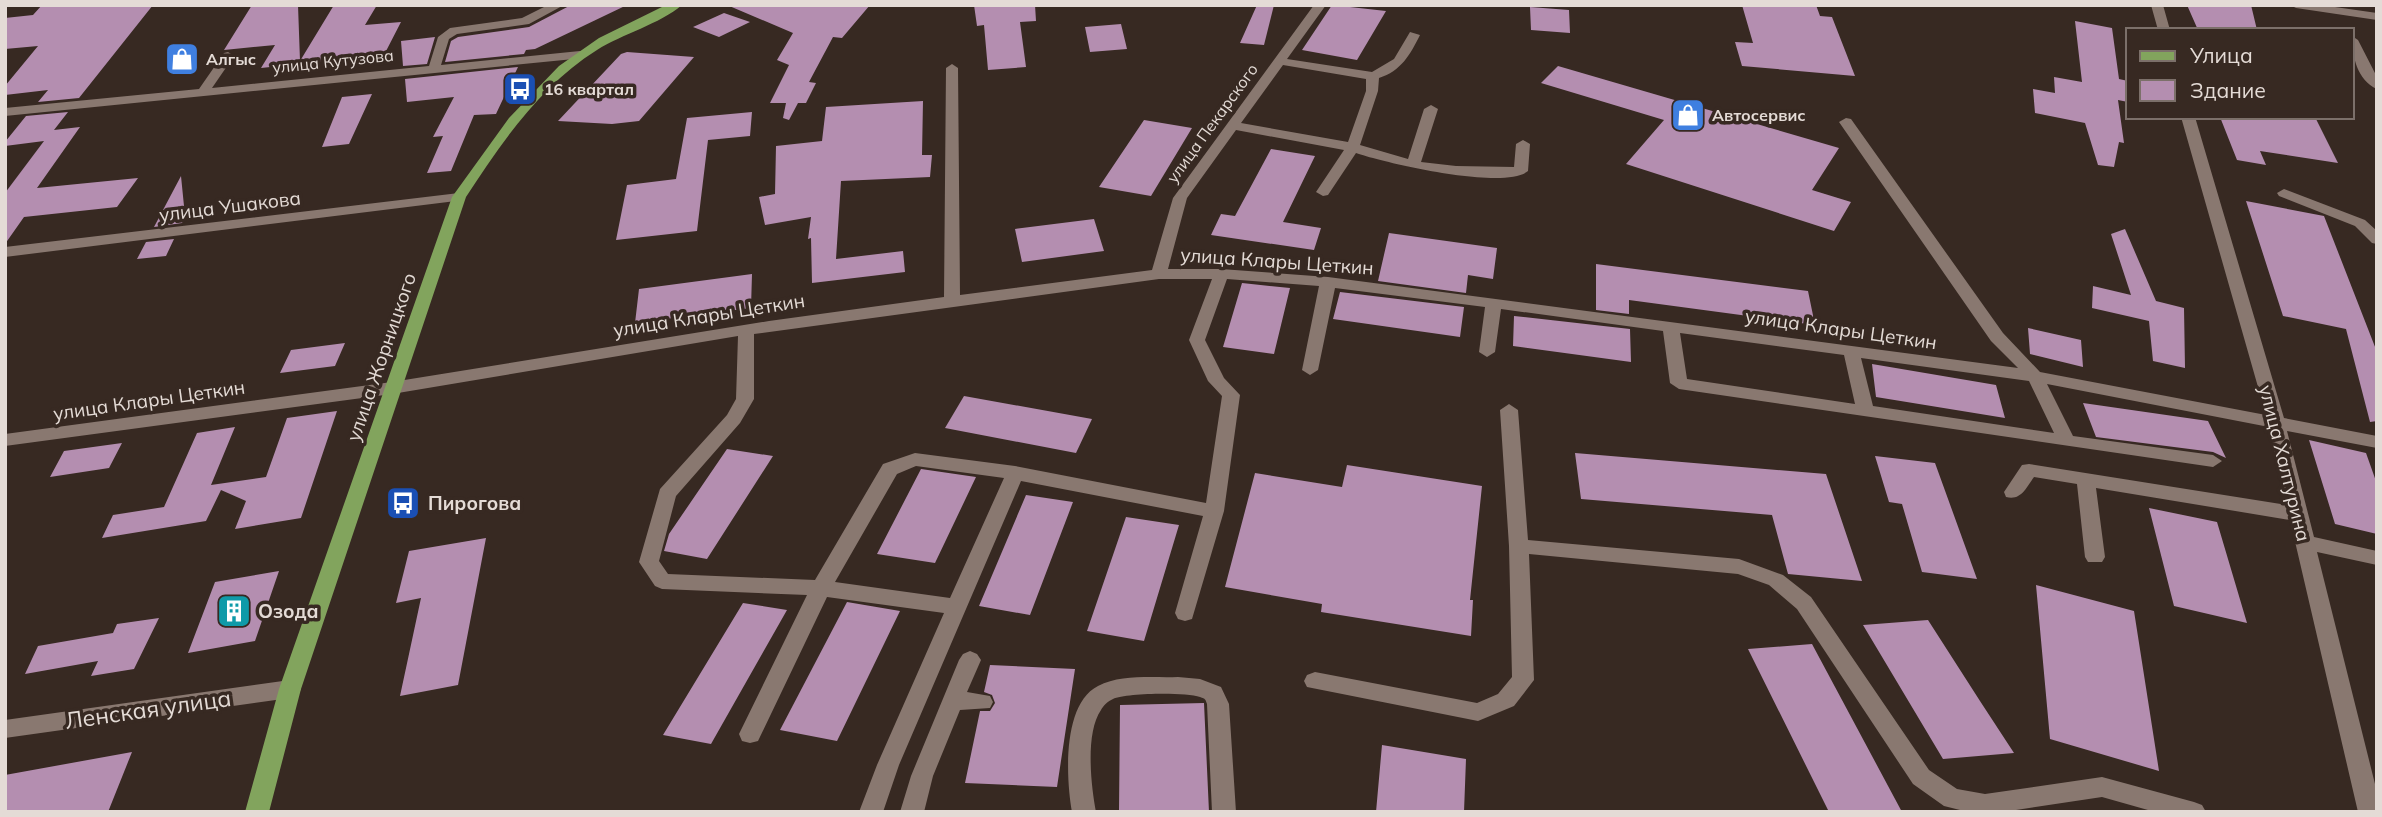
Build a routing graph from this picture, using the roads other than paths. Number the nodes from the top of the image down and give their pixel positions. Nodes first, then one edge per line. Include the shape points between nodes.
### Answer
1 (558, 5) edge
2 (676, 5) edge
3 (1320, 5) edge
4 (2157, 5) edge
5 (2296, 5) edge
6 (2341, 12) junction
7 (2377, 17) edge
8 (2377, 26) edge
9 (2163, 28) edge
10 (2347, 28) edge
11 (1414, 35) dead end
12 (2354, 45) edge
13 (580, 55) junction
14 (228, 56) dead end
15 (1279, 61) junction
16 (952, 68) dead end
17 (434, 69) junction
18 (1373, 76) junction
19 (2377, 85) edge
20 (203, 92) junction
21 (1431, 109) dead end
22 (5, 112) edge
23 (2189, 119) edge
24 (1846, 122) dead end
25 (1231, 125) junction
26 (1523, 144) dead end
27 (1353, 147) junction
28 (1413, 165) junction
29 (1324, 192) dead end
30 (2284, 193) dead end
31 (459, 197) junction
32 (2377, 240) edge
33 (5, 252) edge
34 (1159, 274) junction
35 (1221, 274) junction
36 (1328, 282) junction
37 (952, 301) junction
38 (1493, 303) junction
39 (1671, 327) junction
40 (746, 330) junction
41 (1851, 351) junction
42 (1487, 352) dead end
43 (1310, 370) dead end
44 (2035, 376) junction
45 (392, 388) junction
46 (1509, 410) dead end
47 (1865, 411) junction
48 (2276, 420) junction
49 (5, 440) edge
50 (2067, 441) junction
51 (2377, 442) edge
52 (2213, 461) dead end
53 (1015, 472) junction
54 (2086, 478) junction
55 (2013, 492) dead end
56 (1214, 511) junction
57 (2299, 514) junction
58 (2305, 542) junction
59 (1519, 546) junction
60 (2095, 557) dead end
61 (2377, 558) edge
62 (821, 588) junction
63 (956, 607) junction
64 (1185, 613) dead end
65 (970, 660) dead end
66 (1315, 681) dead end
67 (290, 689) junction
68 (953, 701) junction
69 (982, 702) dead end
70 (5, 729) edge
71 (750, 734) dead end
72 (257, 812) edge
73 (871, 812) edge
74 (912, 812) edge
75 (1084, 812) edge
76 (1224, 812) edge
77 (2193, 812) edge
78 (2370, 812) edge

1 - 17 street via 525,22 454,31 444,37
2 - 13 main road, улица Жорницкого
3 - 15 street, улица Пекарского
4 - 9 street
5 - 6 street
6 - 7 street
6 - 8 street
6 - 10 street
11 - 18 street via 1399,64
12 - 19 street
13 - 17 street, улица Кутузова
13 - 31 main road, улица Жорницкого via 522,113
14 - 20 street
15 - 18 street
15 - 25 street, улица Пекарского
16 - 37 street
17 - 20 street, улица Кутузова
18 - 27 street
20 - 22 street, улица Кутузова
21 - 28 street
23 - 48 street, улица Халтурина
24 - 44 street via 1997,337
25 - 27 street
25 - 34 street, улица Пекарского via 1180,198
26 - 28 street via 1521,171 1462,174
27 - 28 street
27 - 29 street
30 - 32 street via 2360,223
31 - 33 street, улица Ушакова
31 - 45 main road, улица Жорницкого
34 - 35 street, улица Клары Цеткин
34 - 37 street, улица Клары Цеткин
35 - 36 street, улица Клары Цеткин
35 - 56 street via 1197,340 1217,382 1231,395
36 - 38 street, улица Клары Цеткин
36 - 43 street
37 - 40 street, улица Клары Цеткин
38 - 39 street, улица Клары Цеткин
38 - 42 street
39 - 41 street, улица Клары Цеткин
39 - 47 street via 1679,383
40 - 45 street, улица Клары Цеткин
40 - 62 street via 745,400 734,419 667,494 649,562 662,581
41 - 44 street, улица Клары Цеткин
41 - 47 street
44 - 48 street, улица Клары Цеткин
44 - 50 street
45 - 49 street, улица Клары Цеткин
45 - 67 main road, улица Жорницкого
46 - 59 street
47 - 50 street
48 - 51 street, улица Клары Цеткин
48 - 57 street, улица Халтурина
50 - 52 street
53 - 56 street
53 - 62 street via 915,458 890,469
53 - 63 street
54 - 55 street via 2029,470
54 - 57 street
54 - 60 street
56 - 64 street
57 - 58 street, улица Халтурина
58 - 61 street
58 - 78 street, улица Халтурина
59 - 66 street via 1522,680 1506,700 1478,712
59 - 77 street via 1739,567 1776,580 1804,604 1921,777 1952,799 1985,804 2102,787
62 - 63 street
62 - 71 street
63 - 73 street
65 - 68 street
67 - 70 street, Ленская улица
67 - 72 main road, улица Жорницкого
68 - 69 street
68 - 74 street
75 - 76 street via 1078,769 1087,713 1096,698 1114,688 1192,686 1213,693 1219,704

